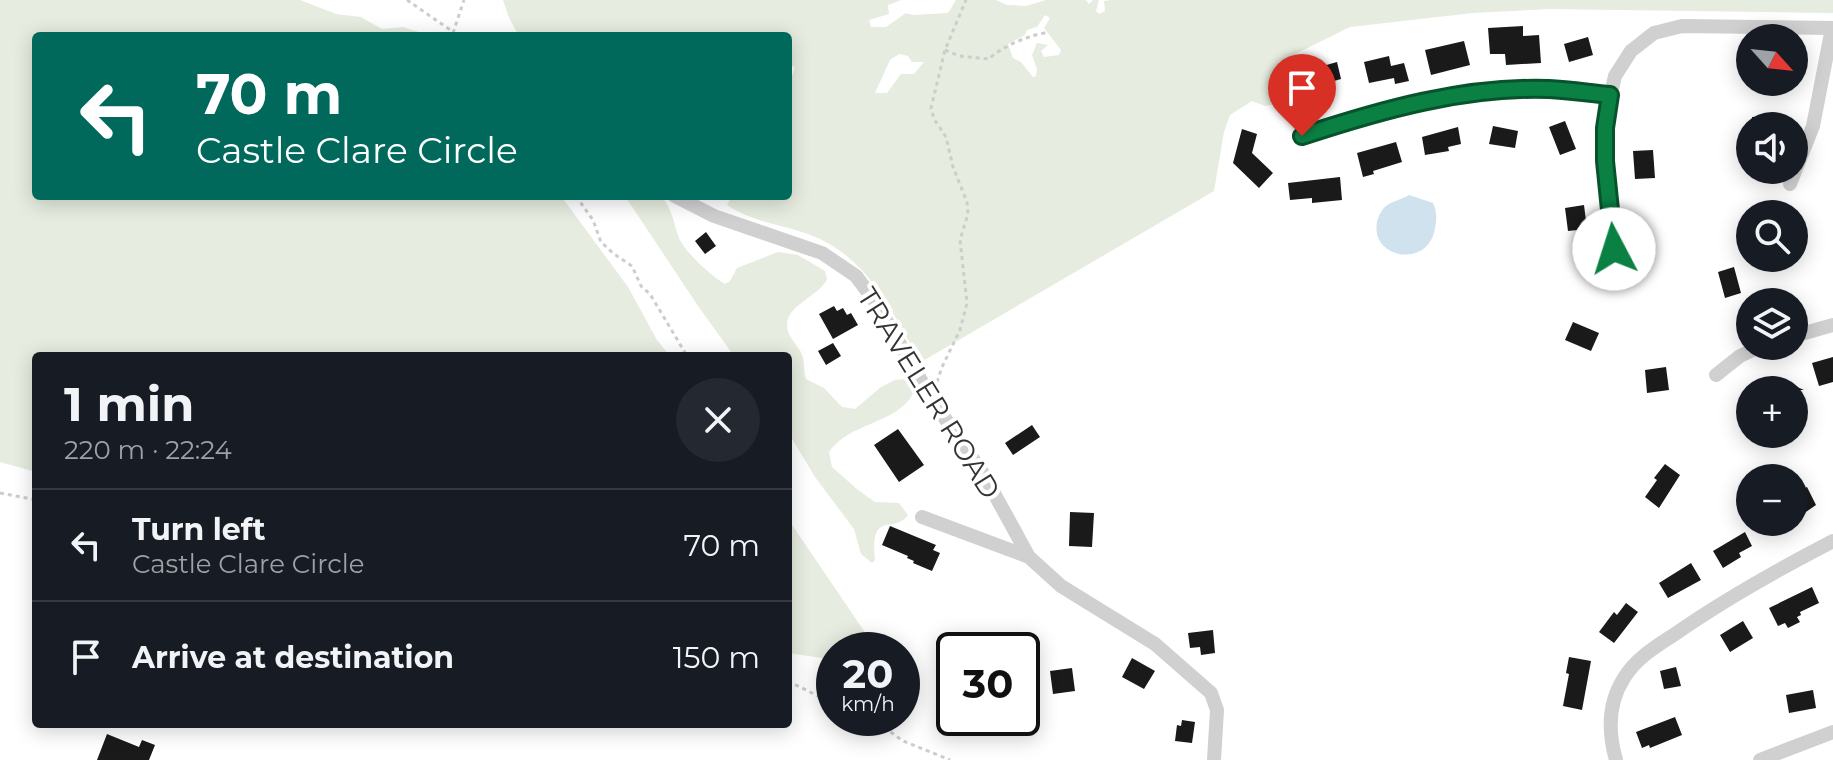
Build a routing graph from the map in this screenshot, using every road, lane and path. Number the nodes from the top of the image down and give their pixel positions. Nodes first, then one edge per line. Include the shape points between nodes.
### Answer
1 (407, 0) edge
2 (464, 0) edge
3 (966, 0) edge
4 (1832, 28) edge
5 (452, 32) edge
6 (453, 32) edge
7 (1047, 33) dead end
8 (945, 50) junction
9 (1610, 95) junction
10 (1302, 136) dead end
11 (1808, 139) edge
12 (579, 200) edge
13 (683, 200) edge
14 (1605, 280) dead end
15 (1833, 325) edge
16 (1808, 332) edge
17 (685, 352) edge
18 (1736, 359) edge
19 (1716, 375) dead end
20 (933, 401) junction
21 (0, 493) edge
22 (32, 499) edge
23 (922, 517) dead end
24 (1833, 541) edge
25 (1029, 557) junction
26 (792, 683) edge
27 (816, 695) edge
28 (1833, 732) edge
29 (896, 736) edge
30 (950, 760) edge
31 (1214, 760) edge
32 (1616, 760) edge
33 (1760, 760) edge

1 - 5 path
2 - 6 path
3 - 8 path
4 - 9 street via 1661,30 1625,58
4 - 11 street
7 - 8 path via 984,59
8 - 20 path via 932,113 946,137 967,202 960,240 967,303
9 - 10 street via 1548,89 1477,94 1416,103
9 - 14 street via 1605,161 1614,243
12 - 17 path via 601,242 632,266
13 - 20 street, TRAVELER ROAD via 814,250 851,272 876,303
15 - 16 street
18 - 19 street
20 - 25 street, TRAVELER ROAD via 984,475
21 - 22 path
23 - 25 street
24 - 32 street via 1696,619 1633,666 1618,688 1611,714
25 - 31 street via 1061,586 1155,644 1209,691 1217,706
26 - 27 path
28 - 33 street
29 - 30 path

